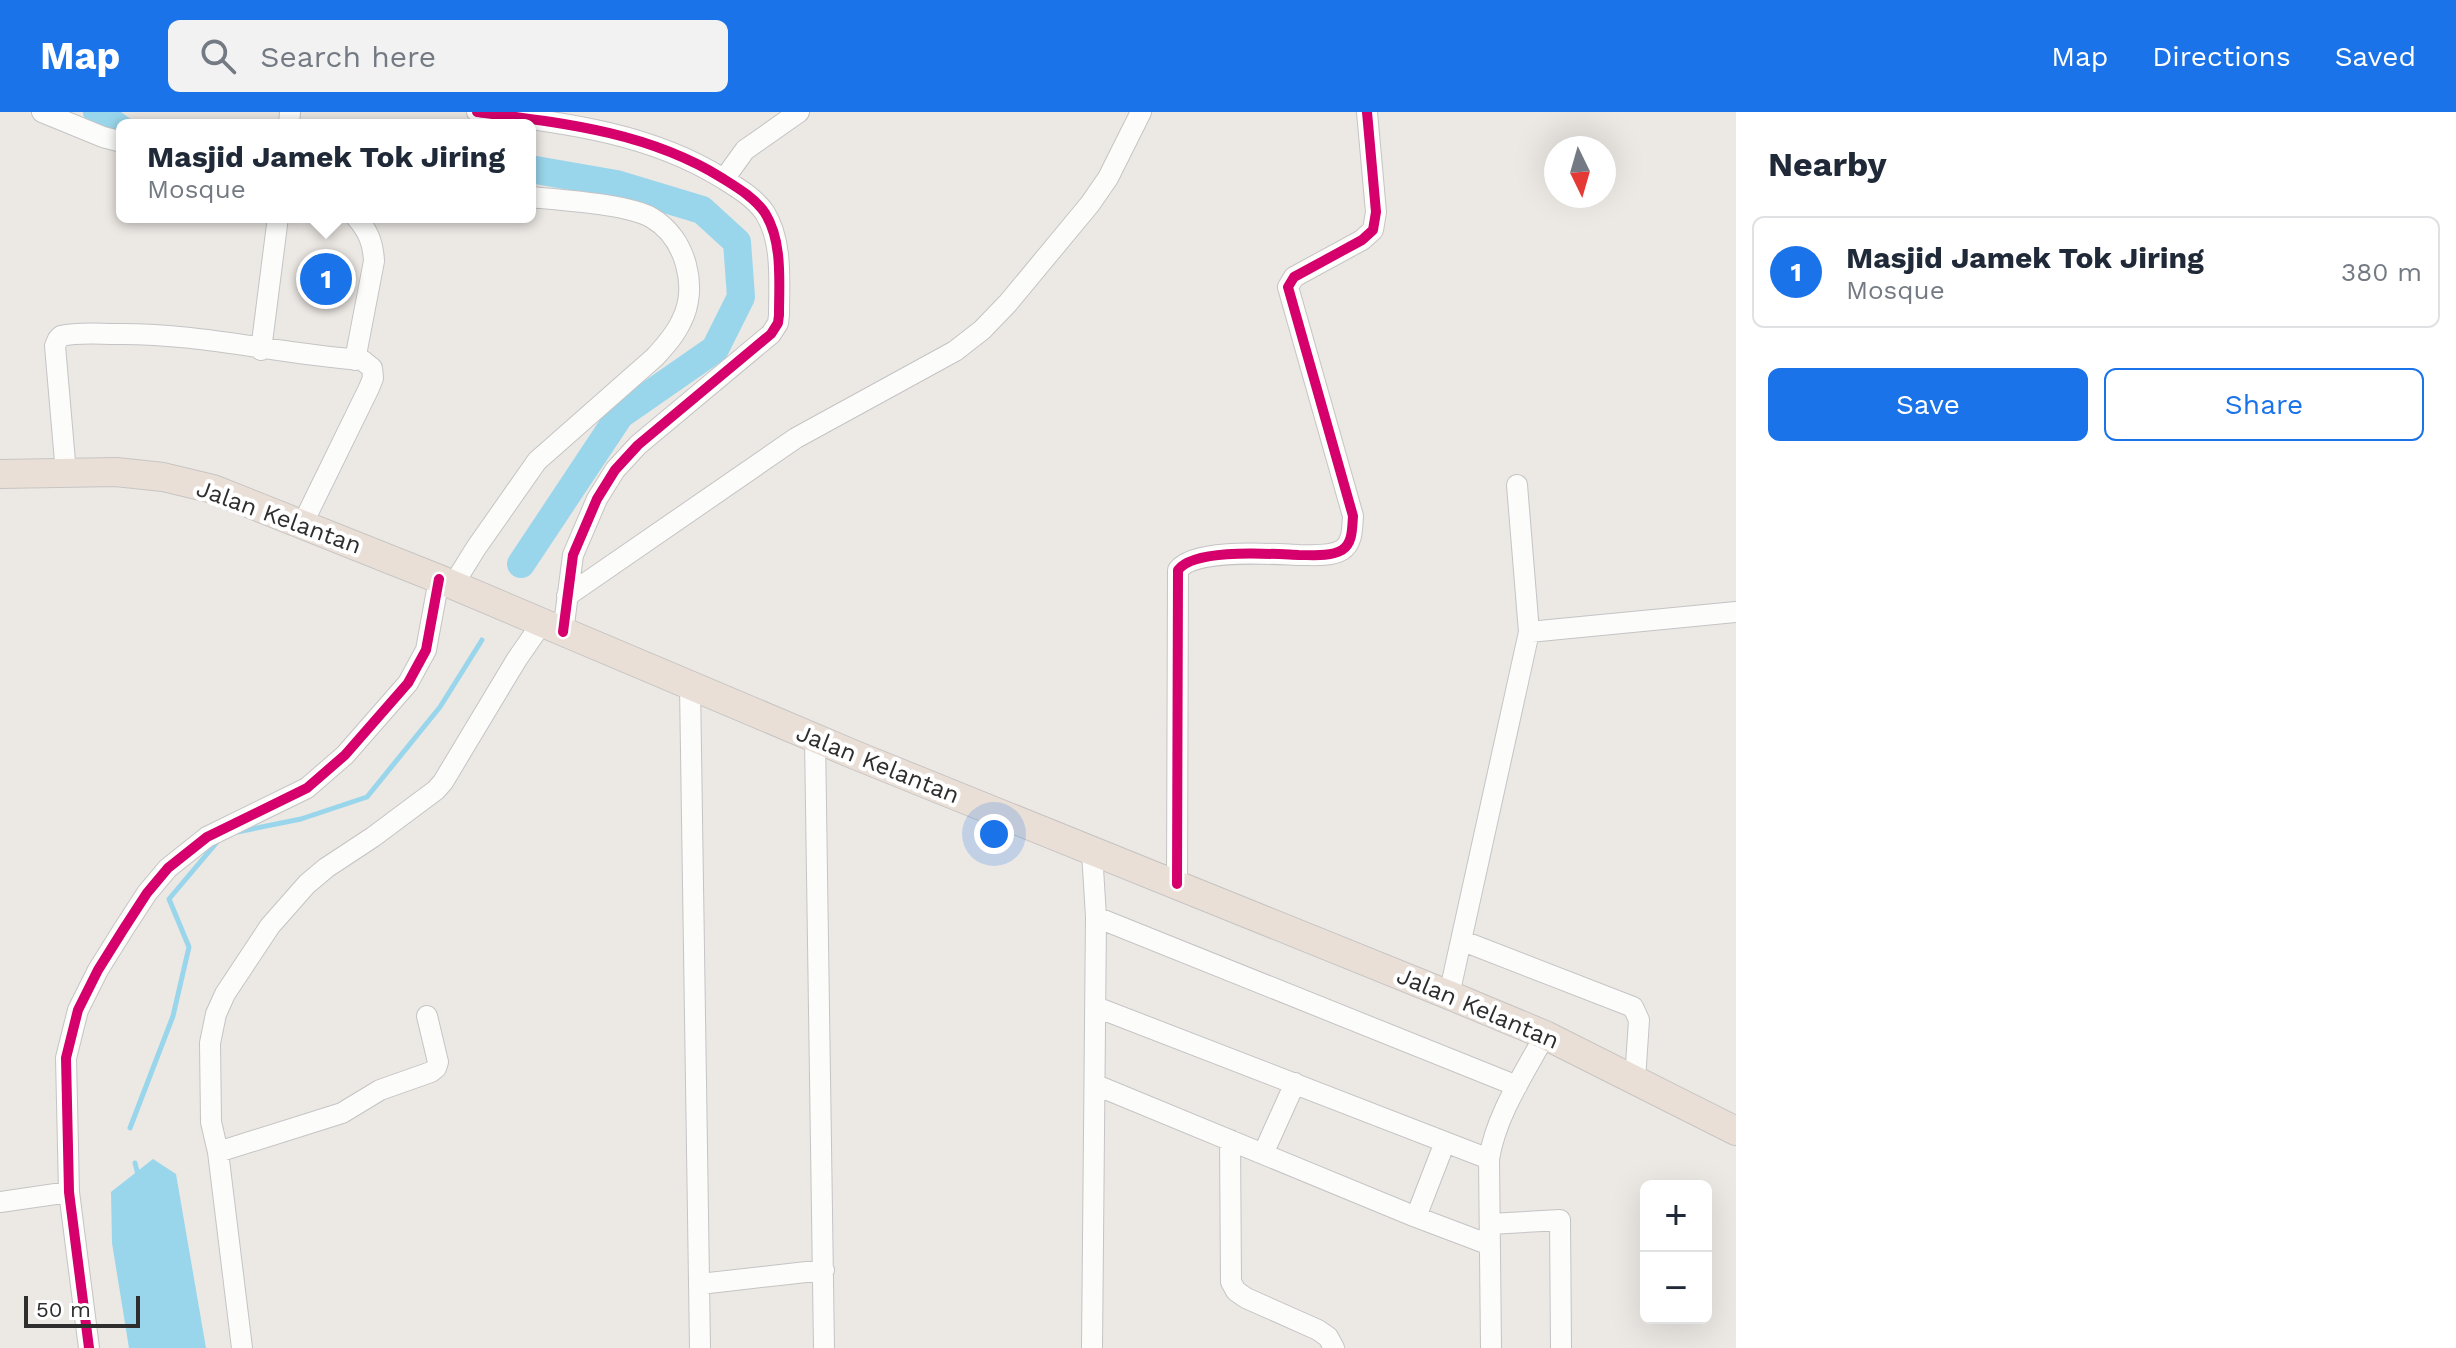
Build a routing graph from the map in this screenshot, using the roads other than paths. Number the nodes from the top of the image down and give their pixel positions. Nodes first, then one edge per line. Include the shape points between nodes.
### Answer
1 (42, 112) edge
2 (477, 112) edge
3 (799, 112) edge
4 (1141, 112) edge
5 (1367, 112) edge
6 (522, 119) edge
7 (536, 121) edge
8 (116, 140) edge
9 (724, 179) junction
10 (536, 198) edge
11 (277, 223) edge
12 (361, 223) edge
13 (261, 350) junction
14 (355, 360) junction
15 (66, 473) junction
16 (0, 474) edge
17 (1517, 485) dead end
18 (303, 523) junction
19 (450, 583) junction
20 (567, 596) junction
21 (1736, 612) edge
22 (547, 625) junction
23 (1529, 632) junction
24 (690, 685) junction
25 (815, 738) junction
26 (1092, 852) junction
27 (1177, 884) junction
28 (1096, 917) junction
29 (1463, 941) junction
30 (1449, 995) junction
31 (1096, 1007) junction
32 (427, 1016) dead end
33 (1545, 1035) junction
34 (1635, 1080) junction
35 (1295, 1083) junction
36 (1096, 1085) junction
37 (1517, 1086) junction
38 (1736, 1131) edge
39 (1230, 1140) junction
40 (1445, 1142) junction
41 (218, 1152) junction
42 (1263, 1154) junction
43 (1489, 1159) junction
44 (69, 1192) junction
45 (0, 1202) edge
46 (1416, 1217) junction
47 (1490, 1224) junction
48 (1490, 1245) junction
49 (824, 1270) junction
50 (700, 1284) junction
51 (89, 1348) edge
52 (242, 1348) edge
53 (700, 1348) edge
54 (824, 1348) edge
55 (1092, 1348) edge
56 (1334, 1348) edge
57 (1491, 1348) edge
58 (1561, 1348) edge

1 - 8 street
2 - 6 street
3 - 9 street via 745,150
4 - 20 street via 1090,204 982,330 955,351 796,438
5 - 27 street via 1373,230 1294,277 1288,287 1353,516 1349,543 1342,550 1318,555 1204,557 1178,570
7 - 9 street via 639,139
9 - 20 street via 754,200 772,230 778,260 778,323 767,339 615,470 584,526
10 - 19 street via 608,206 652,218 684,257 687,309 655,357 537,461
11 - 13 street
12 - 14 street via 373,245 374,261
13 - 14 street
13 - 15 street via 154,334 61,336 55,346
14 - 18 street via 372,368 373,378
15 - 16 highway, Jalan Kelantan
15 - 18 highway, Jalan Kelantan via 163,477 213,489
17 - 23 street
18 - 19 highway, Jalan Kelantan
19 - 22 highway, Jalan Kelantan
19 - 44 street via 408,683 345,755 307,788 207,837 168,868 98,970 78,1010 66,1058
20 - 22 street
21 - 23 street
22 - 24 highway, Jalan Kelantan
22 - 41 street via 436,790 307,884 239,972 216,1014 210,1043 211,1122
23 - 29 street
24 - 25 highway, Jalan Kelantan
24 - 50 street
25 - 26 highway, Jalan Kelantan
25 - 49 street
26 - 27 highway, Jalan Kelantan
26 - 28 street
27 - 30 highway, Jalan Kelantan
28 - 31 street
28 - 37 street
29 - 30 street
29 - 34 street via 1633,1007 1639,1020
30 - 33 highway, Jalan Kelantan
31 - 35 street
31 - 36 street
32 - 41 street via 438,1062 431,1072 380,1090 342,1113
33 - 34 highway, Jalan Kelantan
33 - 37 street
34 - 38 highway, Jalan Kelantan
35 - 40 street
35 - 42 street
36 - 39 street
36 - 55 street
37 - 43 street
39 - 42 street
39 - 56 street via 1231,1282 1246,1298 1318,1330
40 - 43 street
40 - 46 street
41 - 52 street
42 - 46 street
43 - 47 street
44 - 45 street
44 - 51 street
46 - 48 street
47 - 48 street
47 - 58 street via 1560,1220
48 - 57 street
49 - 50 street
49 - 54 street
50 - 53 street

